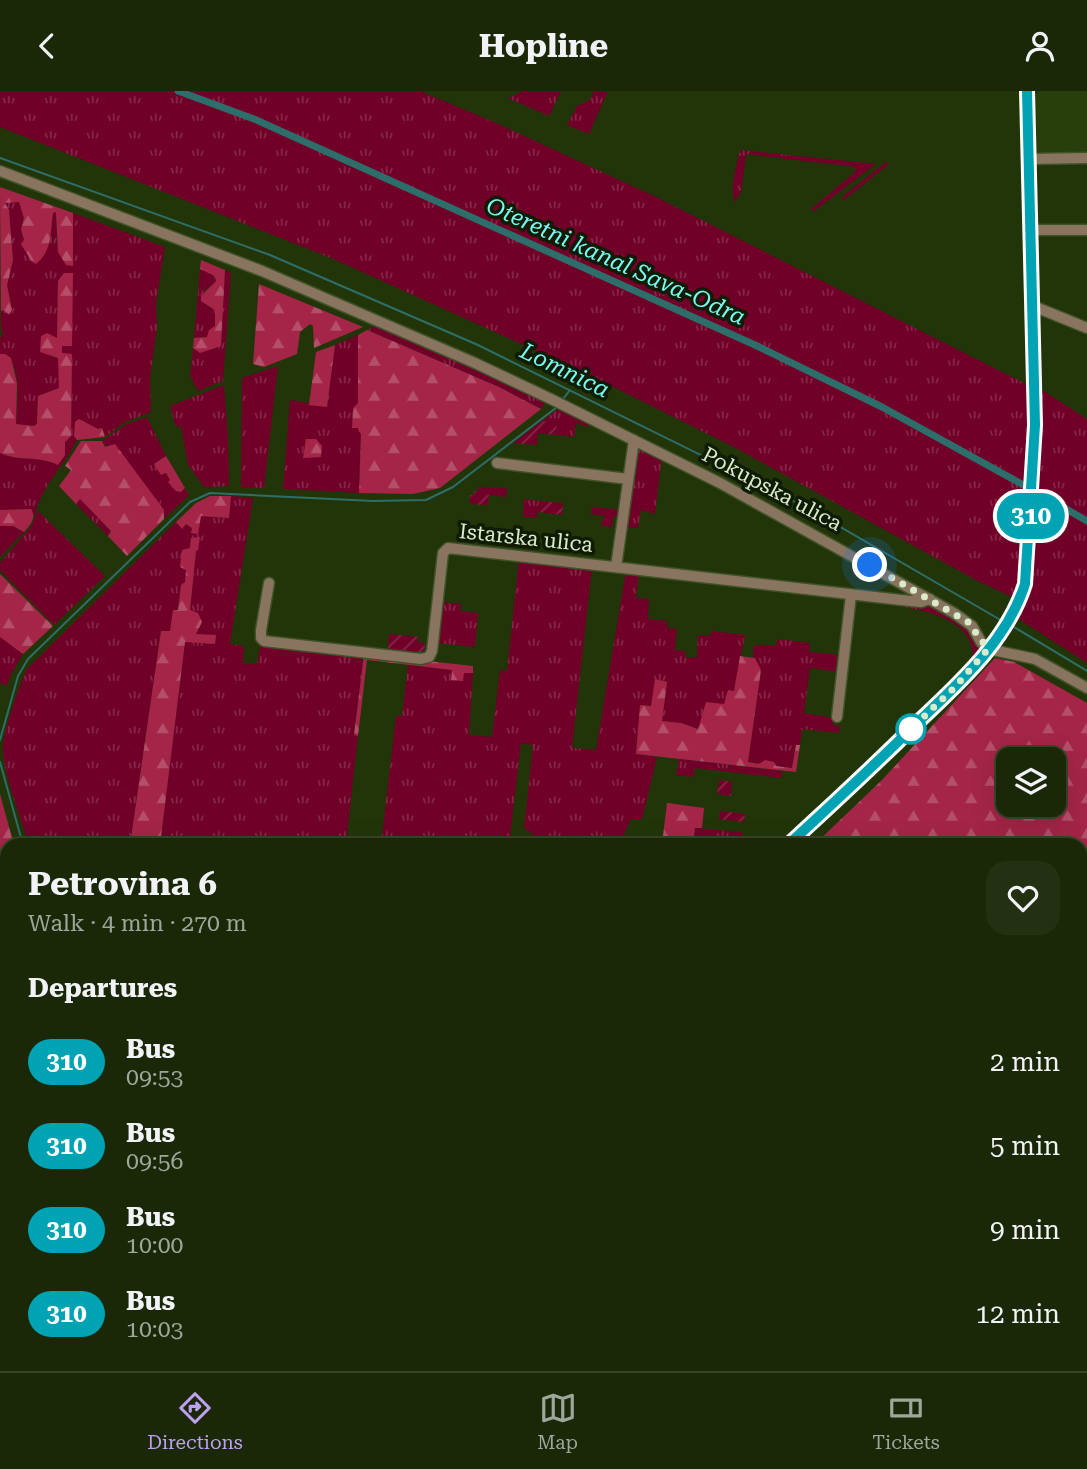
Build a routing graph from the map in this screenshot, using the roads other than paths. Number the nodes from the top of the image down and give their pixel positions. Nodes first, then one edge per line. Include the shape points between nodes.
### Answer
1 (1027, 91) edge
2 (1087, 158) edge
3 (1030, 159) junction
4 (0, 171) edge
5 (1031, 230) junction
6 (1087, 230) edge
7 (1033, 306) junction
8 (1087, 328) edge
9 (634, 440) junction
10 (497, 463) dead end
11 (628, 478) junction
12 (616, 568) junction
13 (269, 583) dead end
14 (852, 595) junction
15 (930, 599) junction
16 (988, 649) junction
17 (1087, 688) edge
18 (837, 717) dead end
19 (796, 838) edge

1 - 3 street
2 - 3 street
3 - 5 street
4 - 9 street, Pokupska ulica via 262,271 451,352
5 - 6 street
5 - 7 street
7 - 8 street
7 - 16 street via 1035,425 1025,584
9 - 11 street
9 - 15 street, Pokupska ulica via 733,489
10 - 11 street
11 - 12 street
12 - 13 street, Istarska ulica via 445,550 432,651 426,659 264,641 261,631
12 - 14 street, Istarska ulica
14 - 15 street, Istarska ulica
14 - 18 street
15 - 16 street, Pokupska ulica via 968,622
16 - 17 street via 1035,659
16 - 19 street via 955,687

